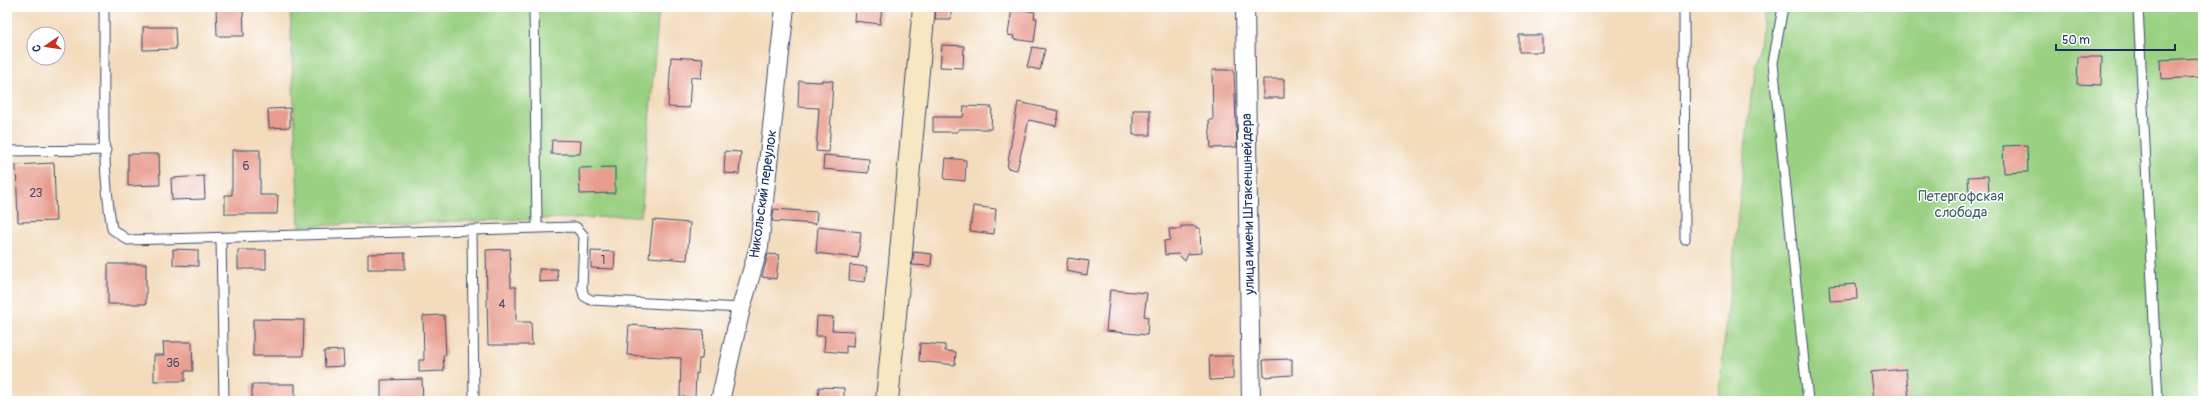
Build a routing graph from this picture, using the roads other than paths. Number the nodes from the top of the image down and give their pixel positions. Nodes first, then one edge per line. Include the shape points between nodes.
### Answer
1 (104, 7) edge
2 (534, 7) edge
3 (785, 7) edge
4 (924, 7) edge
5 (1245, 7) edge
6 (1684, 7) edge
7 (1783, 7) edge
8 (2138, 7) edge
9 (106, 150) junction
10 (7, 151) edge
11 (537, 226) junction
12 (472, 231) junction
13 (221, 238) junction
14 (1684, 239) dead end
15 (741, 308) junction
16 (224, 401) edge
17 (474, 401) edge
18 (720, 401) edge
19 (888, 401) edge
20 (1251, 401) edge
21 (1808, 401) edge
22 (2158, 401) edge

1 - 9 lane
2 - 11 lane
3 - 15 street, Никольский переулок via 759,247
4 - 19 street
5 - 20 street, улица имени Штакеншнейдера
6 - 14 lane
7 - 21 lane via 1773,64
8 - 22 lane
9 - 10 lane
9 - 13 lane via 112,229 128,240
11 - 12 lane
11 - 15 lane via 576,227 584,236 582,288 584,296 591,300
12 - 13 lane
12 - 17 lane
13 - 16 lane
15 - 18 street, Никольский переулок

